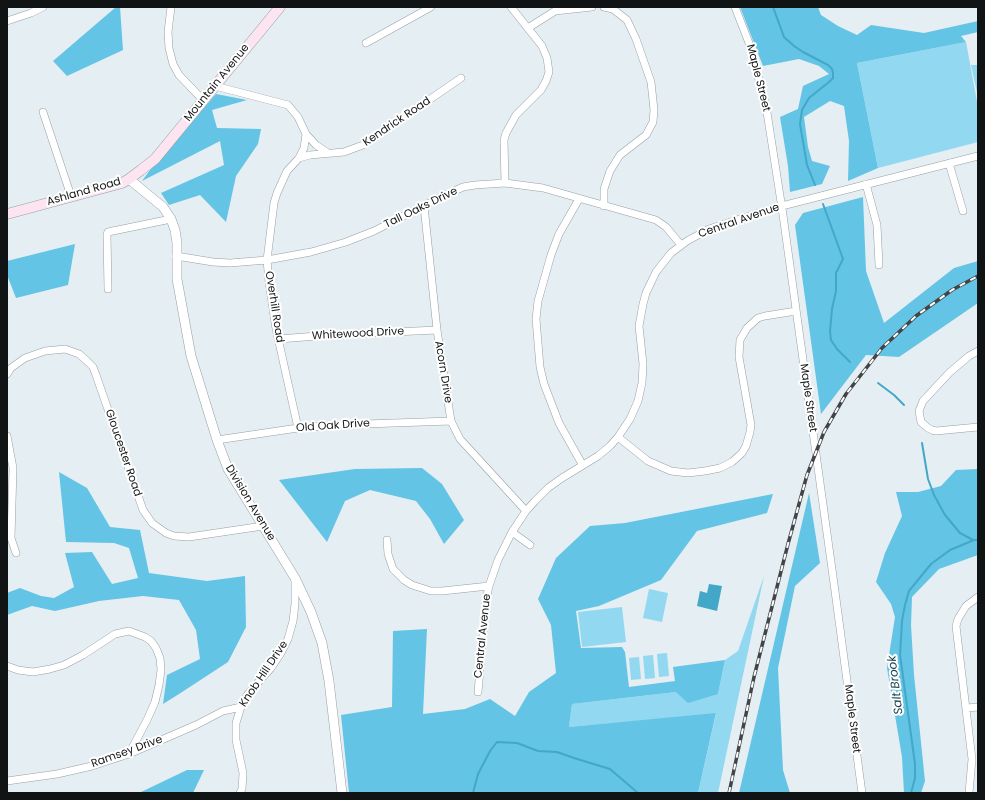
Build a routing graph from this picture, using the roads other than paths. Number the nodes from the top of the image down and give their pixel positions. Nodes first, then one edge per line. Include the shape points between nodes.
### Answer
1 (43, 7) edge
2 (171, 7) edge
3 (280, 7) edge
4 (431, 7) edge
5 (511, 7) edge
6 (592, 7) edge
7 (604, 7) edge
8 (735, 7) edge
9 (7, 21) edge
10 (528, 28) junction
11 (366, 43) dead end
12 (461, 78) dead end
13 (215, 86) junction
14 (203, 100) junction
15 (43, 112) dead end
16 (306, 134) junction
17 (328, 153) junction
18 (978, 156) edge
19 (299, 158) junction
20 (155, 159) joint
21 (949, 163) junction
22 (129, 179) junction
23 (505, 183) junction
24 (866, 184) junction
25 (71, 196) junction
26 (579, 199) junction
27 (424, 206) junction
28 (604, 206) junction
29 (782, 206) junction
30 (963, 211) dead end
31 (7, 214) edge
32 (171, 219) junction
33 (681, 244) junction
34 (176, 256) junction
35 (267, 260) junction
36 (879, 265) dead end
37 (108, 289) dead end
38 (796, 311) junction
39 (437, 330) junction
40 (279, 339) junction
41 (978, 351) edge
42 (7, 374) edge
43 (451, 421) junction
44 (978, 427) edge
45 (298, 428) junction
46 (7, 436) edge
47 (618, 437) junction
48 (217, 440) junction
49 (582, 464) junction
50 (526, 511) junction
51 (263, 526) junction
52 (512, 532) junction
53 (387, 540) dead end
54 (530, 545) dead end
55 (16, 552) dead end
56 (295, 578) junction
57 (489, 586) junction
58 (978, 597) edge
59 (7, 666) edge
60 (478, 692) dead end
61 (978, 706) edge
62 (241, 707) junction
63 (967, 708) junction
64 (128, 754) junction
65 (7, 781) edge
66 (240, 793) edge
67 (342, 793) edge
68 (862, 793) edge
69 (969, 793) edge

1 - 9 street
2 - 14 street via 168,32 173,64 179,75
3 - 13 main road, Mountain Avenue
4 - 11 street
5 - 10 street
6 - 10 street via 555,11
7 - 28 street via 613,9 627,20 651,82 654,110 653,122 646,135 620,155 610,171 604,189
8 - 29 street, Maple Street via 749,42 766,106
10 - 23 street via 542,46 549,72 541,90 516,115 506,133
12 - 17 street, Kendrick Road via 364,145 344,152
13 - 14 main road, Mountain Avenue
13 - 16 street via 288,105 298,117
14 - 20 main road, Mountain Avenue
15 - 25 street
16 - 17 street
16 - 19 street, Overhill Road
17 - 19 street, Kendrick Road
18 - 21 street, Central Avenue
19 - 35 street, Overhill Road via 288,171 277,193
20 - 22 main road, Ashland Road
21 - 24 street, Central Avenue
21 - 30 street
22 - 25 main road, Ashland Road
22 - 32 street, Division Avenue via 163,207
23 - 26 street, Tall Oaks Drive via 543,188
23 - 27 street, Tall Oaks Drive via 463,187
24 - 29 street, Central Avenue
24 - 36 street via 877,225
25 - 31 main road, Ashland Road
26 - 28 street, Tall Oaks Drive
26 - 49 street via 559,234 551,255 538,301 536,319 544,384 559,423
27 - 35 street, Tall Oaks Drive via 346,242
27 - 39 street, Acorn Drive
28 - 33 street, Tall Oaks Drive via 656,220
29 - 33 street, Central Avenue via 709,229
29 - 38 street, Maple Street
32 - 34 street, Division Avenue via 175,230
32 - 37 street via 108,232
33 - 47 street, Central Avenue via 663,262 646,293 639,326 642,383 634,411
34 - 35 street, Tall Oaks Drive via 224,263
34 - 48 street, Division Avenue via 177,279 191,356
35 - 40 street, Overhill Road via 268,282
38 - 47 street via 758,318 747,328 740,340 739,357 751,425 746,446 732,462 705,471 672,471 648,461
38 - 68 street, Maple Street
39 - 40 street, Whitewood Drive
39 - 43 street, Acorn Drive
40 - 45 street, Overhill Road
41 - 44 street via 949,373 922,403 919,411 919,417 925,426 932,430
42 - 51 street, Gloucester Road via 25,358 45,351 65,349 79,354 88,361 96,375 143,510 152,523 166,533 189,537
43 - 45 street, Old Oak Drive
43 - 50 street, Acorn Drive via 460,439
45 - 48 street, Old Oak Drive
46 - 55 street via 12,468 11,538
47 - 49 street, Central Avenue via 598,456
48 - 51 street, Division Avenue via 228,469
49 - 50 street, Central Avenue via 548,488
50 - 52 street, Central Avenue
51 - 56 street, Division Avenue
52 - 54 street
52 - 57 street, Central Avenue
53 - 57 street via 393,569 412,586 442,591
56 - 62 street, Knob Hill Drive via 295,604 288,639 271,668 248,694
56 - 67 street, Division Avenue via 322,643
57 - 60 street, Central Avenue
58 - 63 street via 966,606 956,626
59 - 64 street via 33,672 50,669 83,655 115,634 129,632 145,636 156,648 160,658 159,685 147,720
61 - 63 street
62 - 64 street, Ramsey Drive via 223,711 196,726
62 - 66 street, Knob Hill Drive via 236,722 236,740 243,773
63 - 69 street via 972,759
64 - 65 street, Ramsey Drive via 57,774

